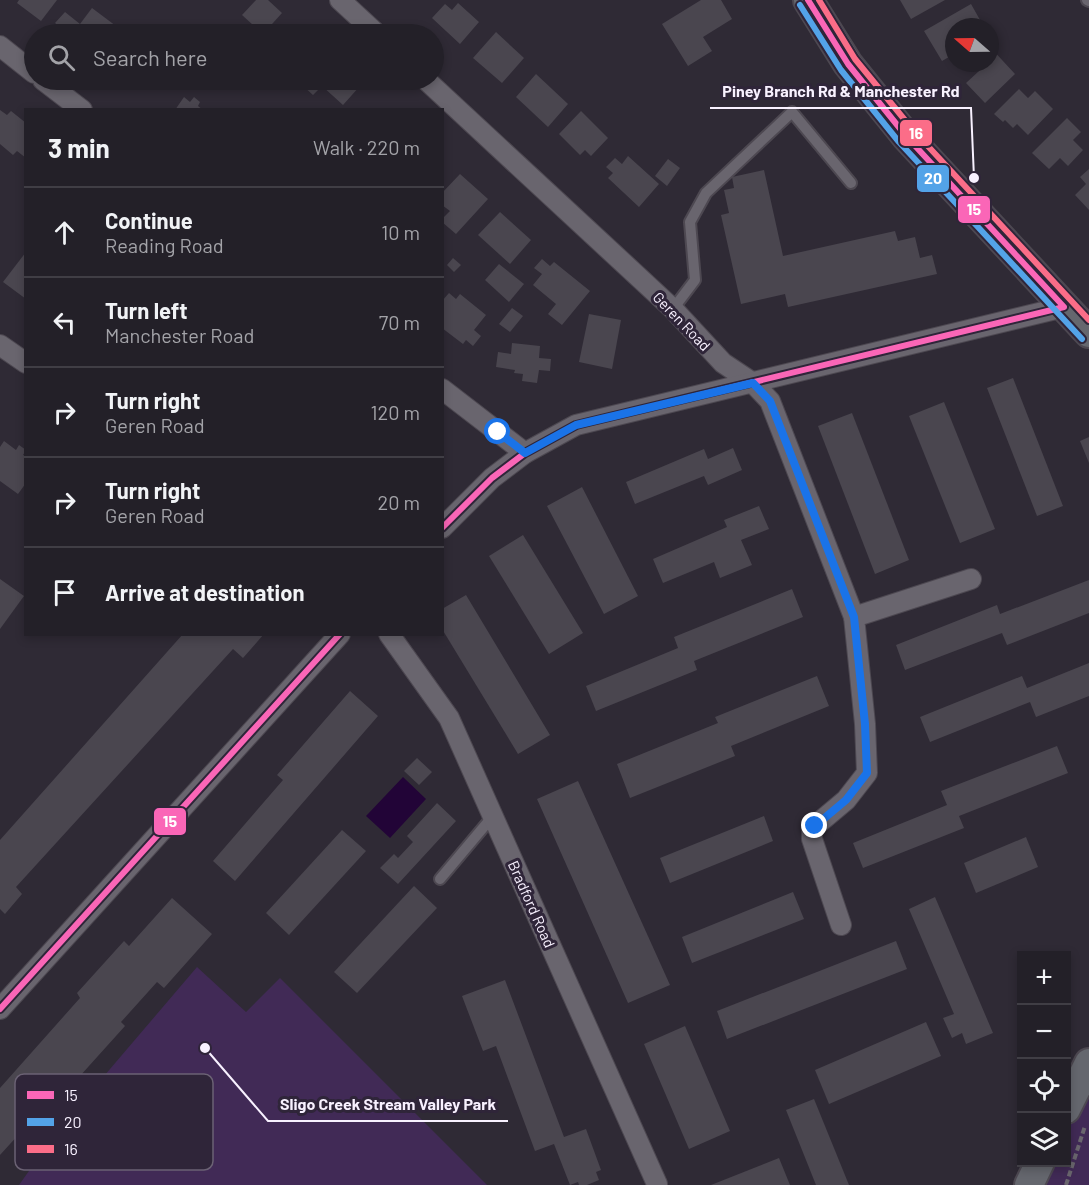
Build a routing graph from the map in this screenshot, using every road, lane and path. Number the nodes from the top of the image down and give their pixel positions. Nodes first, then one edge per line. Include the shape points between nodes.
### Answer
1 (340, 0) edge
2 (808, 0) edge
3 (366, 24) edge
4 (0, 46) edge
5 (24, 65) edge
6 (56, 90) edge
7 (437, 90) edge
8 (79, 108) edge
9 (851, 183) dead end
10 (1064, 307) junction
11 (673, 309) junction
12 (1089, 333) edge
13 (0, 345) edge
14 (24, 362) edge
15 (753, 383) junction
16 (444, 391) edge
17 (525, 453) junction
18 (444, 526) edge
19 (971, 579) dead end
20 (854, 617) junction
21 (338, 636) edge
22 (390, 636) edge
23 (493, 816) junction
24 (440, 879) dead end
25 (841, 925) dead end
26 (0, 1009) edge
27 (1089, 1063) edge
28 (1071, 1099) edge
29 (1089, 1116) edge
30 (1038, 1167) edge
31 (657, 1184) edge
32 (1029, 1185) edge
33 (1066, 1185) edge

1 - 3 street
2 - 10 main road via 848,63 906,136
4 - 5 street
6 - 8 street
7 - 11 street, Geren Road
9 - 11 lane via 792,112 706,193 690,222 695,280
10 - 12 main road
10 - 15 street
11 - 15 street, Geren Road via 723,363
13 - 14 street
15 - 17 street via 576,425
15 - 20 street, Geren Road via 770,401
16 - 17 street
17 - 18 street via 492,478
19 - 20 street
20 - 25 street, Geren Road via 867,773 846,800 812,831
21 - 26 street
22 - 23 street, Bradford Road via 449,718
23 - 24 lane
23 - 31 street, Bradford Road
27 - 28 main road
29 - 33 path
30 - 32 main road

